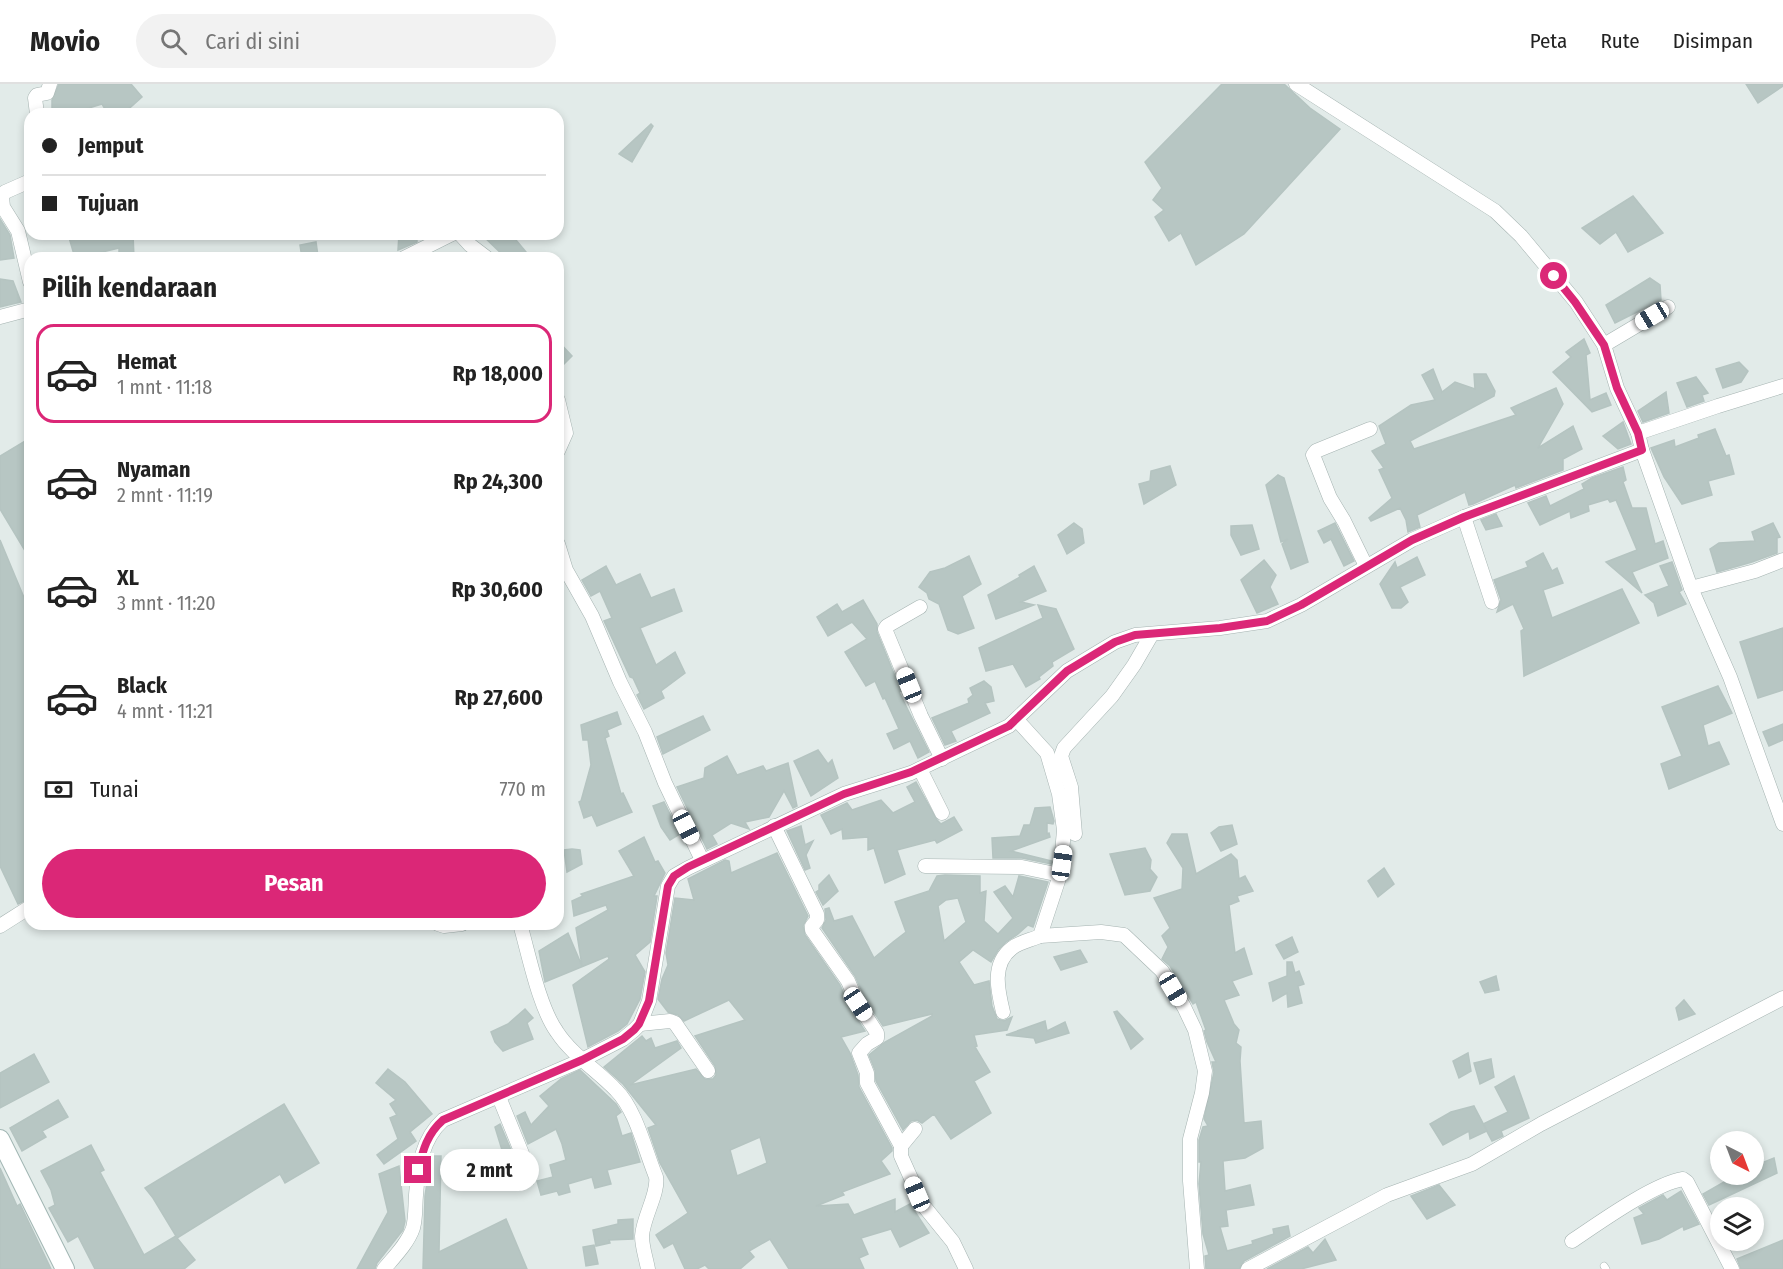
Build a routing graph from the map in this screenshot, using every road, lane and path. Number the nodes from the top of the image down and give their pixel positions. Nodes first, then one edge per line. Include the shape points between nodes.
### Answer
1 (50, 84) edge
2 (1296, 84) edge
3 (36, 108) edge
4 (24, 184) edge
5 (440, 240) edge
6 (465, 240) edge
7 (416, 252) edge
8 (479, 252) edge
9 (24, 256) edge
10 (1668, 307) dead end
11 (24, 311) edge
12 (0, 317) edge
13 (1604, 345) junction
14 (1783, 386) edge
15 (1370, 429) dead end
16 (1638, 433) junction
17 (1642, 450) junction
18 (1464, 517) junction
19 (1783, 560) edge
20 (1366, 566) junction
21 (564, 574) edge
22 (1691, 588) junction
23 (1492, 602) dead end
24 (920, 607) dead end
25 (1152, 633) junction
26 (1017, 720) junction
27 (942, 759) junction
28 (920, 769) junction
29 (942, 813) dead end
30 (1783, 824) edge
31 (774, 826) junction
32 (1075, 834) dead end
33 (702, 860) junction
34 (925, 866) dead end
35 (1060, 875) junction
36 (24, 911) edge
37 (0, 926) edge
38 (522, 930) edge
39 (1040, 936) junction
40 (1783, 998) edge
41 (1003, 1012) dead end
42 (639, 1024) junction
43 (582, 1060) junction
44 (708, 1071) dead end
45 (499, 1097) junction
46 (915, 1129) dead end
47 (0, 1139) edge
48 (901, 1146) junction
49 (525, 1161) dead end
50 (1572, 1241) dead end
51 (392, 1266) edge
52 (65, 1269) edge
53 (648, 1269) edge
54 (966, 1269) edge
55 (1197, 1269) edge
56 (1248, 1269) edge
57 (1732, 1269) edge

1 - 3 street via 47,93 35,98
2 - 13 street via 1495,211 1521,236 1575,302
4 - 9 street via 3,194 2,200 18,231
5 - 7 street
6 - 8 street
10 - 13 street
11 - 12 street
13 - 16 street via 1617,388
14 - 16 street
15 - 20 street via 1313,455 1330,498
16 - 17 street
17 - 18 street
17 - 22 street
18 - 20 street
18 - 23 street
19 - 22 street
20 - 25 street via 1267,621
21 - 33 street via 592,616
22 - 30 street via 1730,677
24 - 27 street via 885,629
25 - 26 street via 1115,642 1083,659
25 - 32 street via 1112,696 1064,748 1061,756 1071,787
26 - 27 street
26 - 35 street via 1046,750 1059,794 1064,841
27 - 28 street
28 - 29 street
28 - 31 street via 844,794
31 - 33 street
31 - 48 street via 817,915 812,930 848,981 877,1033 877,1038 863,1047 859,1056 869,1087
33 - 42 street via 674,876 668,886 649,1001
34 - 35 street via 1022,867
35 - 39 street
36 - 37 street
38 - 43 street via 554,1027
39 - 41 street via 1015,946 999,968 997,986
39 - 55 street via 1101,932 1128,938 1162,971 1192,1023 1205,1071 1190,1139
40 - 56 street via 1472,1164 1387,1195
42 - 43 street via 623,1039
42 - 44 street via 675,1023
43 - 45 street
43 - 53 street via 616,1089 628,1105 657,1179 642,1236
45 - 49 street
45 - 51 street via 438,1124 425,1145 418,1170 412,1229
46 - 48 street
47 - 52 main road
48 - 54 street via 901,1156 922,1205 953,1242
50 - 57 street via 1605,1218 1683,1179

